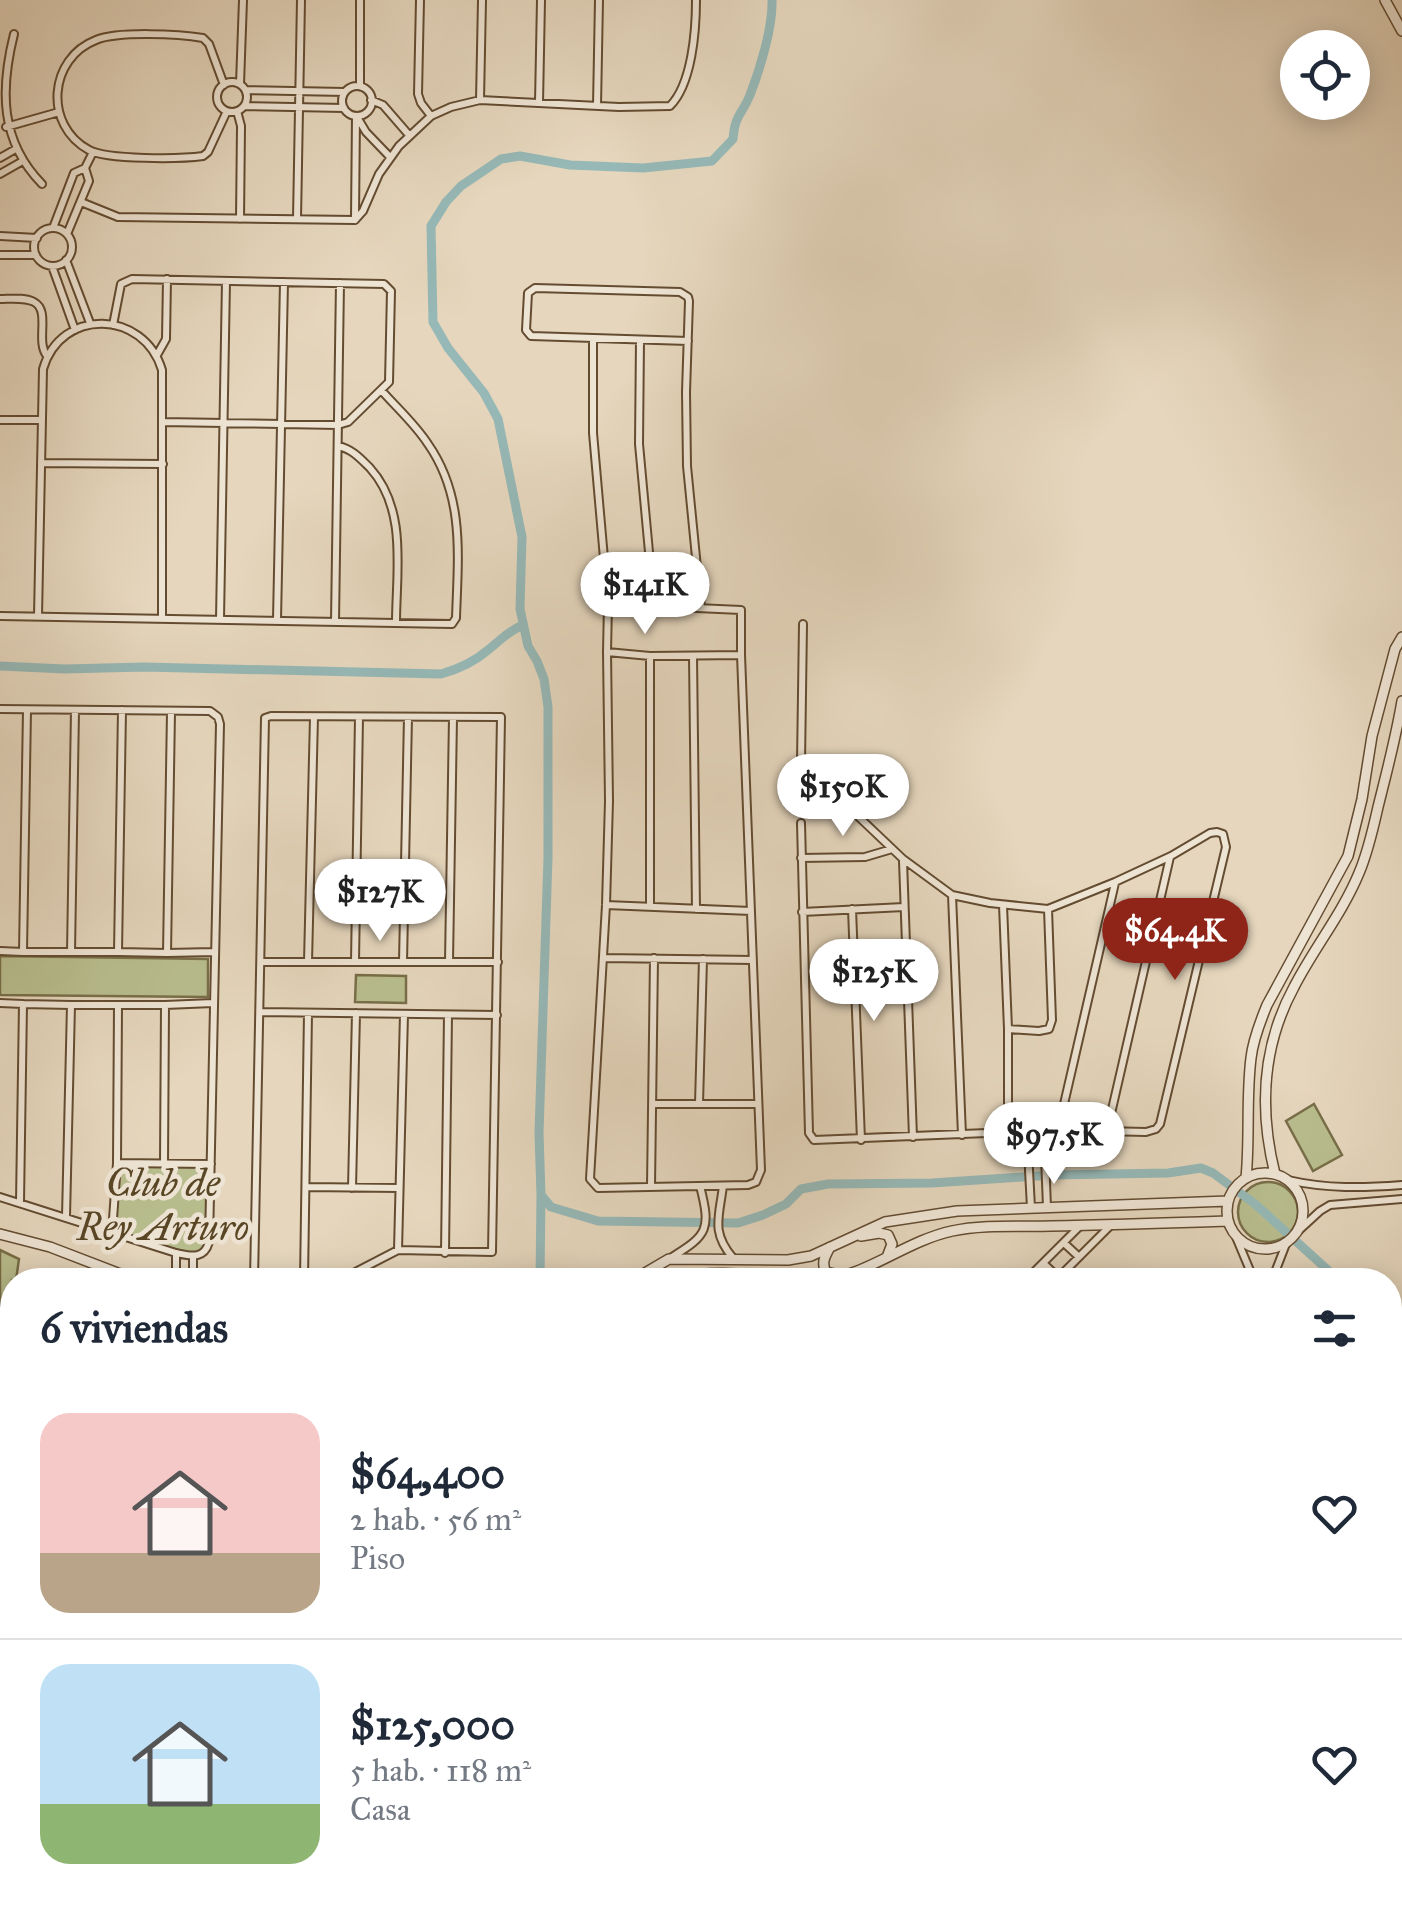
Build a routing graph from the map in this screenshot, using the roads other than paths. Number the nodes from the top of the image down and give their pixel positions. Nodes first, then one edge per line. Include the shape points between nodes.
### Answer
1 (242, 0) edge
2 (301, 0) edge
3 (360, 0) edge
4 (420, 0) edge
5 (482, 0) edge
6 (541, 0) edge
7 (599, 0) edge
8 (696, 0) edge
9 (1384, 0) edge
10 (1402, 31) edge
11 (14, 34) dead end
12 (224, 84) junction
13 (360, 86) junction
14 (243, 87) junction
15 (299, 90) junction
16 (345, 92) junction
17 (372, 100) junction
18 (480, 100) junction
19 (539, 103) junction
20 (244, 106) junction
21 (597, 106) junction
22 (299, 108) junction
23 (344, 108) junction
24 (227, 111) junction
25 (237, 111) junction
26 (59, 112) junction
27 (356, 116) junction
28 (431, 116) junction
29 (6, 127) junction
30 (409, 135) junction
31 (14, 150) junction
32 (93, 152) junction
33 (390, 157) junction
34 (0, 158) edge
35 (21, 162) junction
36 (85, 168) junction
37 (0, 174) edge
38 (42, 184) dead end
39 (80, 202) junction
40 (240, 219) junction
41 (297, 219) junction
42 (355, 220) junction
43 (53, 228) junction
44 (68, 234) junction
45 (0, 236) edge
46 (37, 238) junction
47 (0, 254) edge
48 (36, 254) junction
49 (66, 260) junction
50 (52, 266) junction
51 (167, 279) junction
52 (226, 280) junction
53 (284, 282) junction
54 (340, 283) junction
55 (0, 299) edge
56 (90, 323) junction
57 (113, 325) junction
58 (75, 330) junction
59 (594, 339) junction
60 (640, 340) junction
61 (688, 342) junction
62 (157, 355) junction
63 (47, 356) junction
64 (382, 390) junction
65 (0, 420) edge
66 (42, 420) junction
67 (164, 422) junction
68 (224, 423) junction
69 (280, 424) junction
70 (338, 425) junction
71 (338, 446) junction
72 (41, 463) junction
73 (163, 464) junction
74 (608, 604) junction
75 (654, 606) junction
76 (701, 608) junction
77 (0, 616) edge
78 (38, 616) junction
79 (162, 618) junction
80 (220, 620) junction
81 (277, 621) junction
82 (334, 622) junction
83 (396, 624) junction
84 (802, 624) dead end
85 (1402, 636) edge
86 (607, 652) junction
87 (650, 656) junction
88 (693, 656) junction
89 (740, 656) junction
90 (1402, 701) edge
91 (0, 710) edge
92 (27, 710) junction
93 (74, 710) junction
94 (122, 710) junction
95 (171, 712) junction
96 (314, 717) junction
97 (360, 717) junction
98 (408, 717) junction
99 (453, 717) junction
100 (800, 823) dead end
101 (892, 849) junction
102 (1171, 856) junction
103 (801, 858) junction
104 (904, 859) junction
105 (1115, 882) junction
106 (952, 895) junction
107 (606, 905) junction
108 (1003, 905) junction
109 (650, 907) junction
110 (904, 907) junction
111 (696, 909) junction
112 (852, 909) junction
113 (1048, 909) junction
114 (751, 911) junction
115 (802, 912) junction
116 (0, 951) edge
117 (24, 952) junction
118 (71, 952) junction
119 (118, 952) junction
120 (214, 952) junction
121 (166, 953) junction
122 (604, 958) junction
123 (654, 958) junction
124 (703, 958) junction
125 (754, 960) junction
126 (262, 962) junction
127 (308, 962) junction
128 (355, 962) junction
129 (403, 962) junction
130 (450, 962) junction
131 (498, 962) junction
132 (0, 1003) edge
133 (214, 1003) junction
134 (24, 1004) junction
135 (71, 1005) junction
136 (118, 1005) junction
137 (165, 1005) junction
138 (261, 1012) junction
139 (308, 1012) junction
140 (356, 1013) junction
141 (404, 1014) junction
142 (448, 1015) junction
143 (497, 1015) junction
144 (1008, 1028) junction
145 (653, 1104) junction
146 (699, 1104) junction
147 (758, 1104) junction
148 (1058, 1130) junction
149 (1044, 1131) junction
150 (1107, 1131) junction
151 (1027, 1132) junction
152 (1008, 1133) junction
153 (962, 1135) junction
154 (913, 1137) junction
155 (861, 1140) junction
156 (1029, 1160) junction
157 (1044, 1160) junction
158 (116, 1163) junction
159 (164, 1164) junction
160 (211, 1164) junction
161 (1274, 1174) junction
162 (1246, 1178) junction
163 (1288, 1180) junction
164 (700, 1186) junction
165 (723, 1186) junction
166 (1402, 1186) edge
167 (652, 1187) junction
168 (305, 1188) junction
169 (352, 1188) junction
170 (400, 1188) junction
171 (0, 1197) edge
172 (1402, 1199) edge
173 (1228, 1201) junction
174 (20, 1203) junction
175 (1047, 1207) junction
176 (1031, 1208) junction
177 (66, 1218) junction
178 (1228, 1222) junction
179 (1111, 1225) junction
180 (1081, 1226) junction
181 (112, 1233) junction
182 (0, 1234) edge
183 (1296, 1234) junction
184 (1236, 1236) junction
185 (844, 1240) junction
186 (1064, 1243) junction
187 (1286, 1244) junction
188 (830, 1247) junction
189 (398, 1250) junction
190 (176, 1253) junction
191 (444, 1253) junction
192 (193, 1256) junction
193 (887, 1257) junction
194 (1079, 1258) junction
195 (669, 1259) junction
196 (734, 1259) junction
197 (1044, 1264) junction
198 (105, 1268) edge
199 (176, 1268) edge
200 (192, 1268) edge
201 (254, 1268) edge
202 (304, 1268) edge
203 (368, 1268) edge
204 (654, 1268) edge
205 (825, 1268) edge
206 (864, 1268) edge
207 (1040, 1268) edge
208 (1048, 1268) edge
209 (1069, 1268) edge
210 (1249, 1268) edge
211 (1277, 1268) edge

1 - 14 street
2 - 15 street
3 - 13 street
4 - 28 street via 418,94
5 - 18 street
6 - 19 street
7 - 21 street
8 - 21 street via 692,52 673,104
9 - 10 street
11 - 29 street via 2,86
12 - 14 street
12 - 24 street via 218,99
12 - 26 street via 203,38 108,36 68,60 57,90
13 - 16 street
13 - 17 street
14 - 15 street
14 - 20 street
15 - 16 street
15 - 22 street
16 - 23 street
17 - 27 street
17 - 30 street
18 - 19 street
18 - 28 street
19 - 21 street
20 - 22 street
20 - 25 street
22 - 23 street
22 - 41 street
23 - 27 street
24 - 25 street
24 - 32 street via 203,156
25 - 40 street
26 - 29 street
26 - 32 street via 73,137
27 - 33 street
27 - 42 street
28 - 30 street
29 - 31 street
30 - 33 street
31 - 34 street
31 - 35 street
32 - 36 street
33 - 42 street
35 - 37 street
35 - 38 street
36 - 39 street
36 - 43 street via 74,173
39 - 40 street via 118,217
39 - 44 street
40 - 41 street
41 - 42 street
43 - 44 street
43 - 46 street
44 - 49 street via 72,249
45 - 46 street
46 - 48 street
47 - 48 street
48 - 50 street
49 - 50 street
49 - 56 street
50 - 58 street
51 - 52 street
51 - 57 street via 123,282
51 - 62 street via 166,340
52 - 53 street
52 - 68 street
53 - 54 street
53 - 69 street
54 - 64 street via 384,284 390,291 390,378
54 - 70 street
55 - 63 street via 40,307
56 - 57 street
56 - 58 street
57 - 62 street via 142,337
58 - 63 street
59 - 60 street
59 - 61 street via 529,335 528,291 684,293
59 - 74 street via 594,448
60 - 61 street
60 - 75 street via 639,444
61 - 76 street via 687,466
62 - 67 street
63 - 66 street
64 - 70 street
64 - 83 street via 440,463 459,537 456,620
65 - 66 street
66 - 72 street
67 - 68 street
67 - 73 street
68 - 69 street
68 - 80 street
69 - 70 street
69 - 81 street
70 - 71 street
71 - 82 street
71 - 83 street via 358,455 389,499 397,535
72 - 73 street
72 - 78 street
73 - 79 street
74 - 75 street
74 - 86 street
75 - 76 street
76 - 89 street via 740,610
77 - 78 street
78 - 79 street
79 - 80 street
80 - 81 street
81 - 82 street
82 - 83 street
84 - 101 street via 801,762
85 - 162 street via 1372,736 1348,856 1257,1031
86 - 87 street
86 - 107 street
87 - 88 street
87 - 109 street
88 - 89 street
88 - 111 street
89 - 114 street
90 - 161 street via 1360,872 1277,1020 1265,1096
91 - 92 street
92 - 93 street
92 - 117 street
93 - 94 street
93 - 118 street
94 - 95 street
94 - 119 street
95 - 120 street via 210,711 220,724
95 - 121 street
96 - 97 street
96 - 126 street via 265,720
96 - 127 street
97 - 98 street
97 - 128 street
98 - 99 street
98 - 129 street
99 - 130 street
99 - 131 street via 502,717
100 - 103 street
101 - 103 street via 866,857
101 - 104 street
102 - 105 street
102 - 150 street
102 - 150 street via 1210,832 1226,840 1160,1124 1146,1132
103 - 115 street
104 - 106 street
104 - 110 street
105 - 113 street
105 - 148 street
106 - 108 street
106 - 153 street
107 - 109 street
107 - 122 street
108 - 113 street
108 - 144 street
109 - 111 street
110 - 112 street
110 - 154 street
111 - 114 street
112 - 115 street
112 - 155 street
113 - 144 street via 1052,1020 1039,1032
114 - 125 street
115 - 155 street via 810,1137
116 - 117 street
117 - 118 street
118 - 119 street
119 - 121 street
120 - 121 street
120 - 133 street
122 - 123 street
122 - 167 street via 590,1179 598,1188
123 - 124 street
123 - 145 street
124 - 125 street
124 - 146 street
125 - 147 street
126 - 127 street
126 - 138 street
127 - 128 street
128 - 129 street
129 - 130 street
130 - 131 street
131 - 143 street
132 - 134 street
133 - 137 street
133 - 160 street
134 - 135 street
134 - 174 street
135 - 136 street
135 - 177 street
136 - 137 street
136 - 158 street
137 - 159 street
138 - 139 street
138 - 201 street
139 - 140 street
139 - 168 street
140 - 141 street
140 - 169 street
141 - 142 street
141 - 170 street
142 - 143 street
142 - 191 street
143 - 191 street via 492,1252
144 - 152 street
145 - 146 street
145 - 167 street
146 - 147 street
147 - 165 street via 760,1175 748,1185
148 - 149 street
148 - 150 street
149 - 151 street
149 - 157 street
151 - 152 street
151 - 156 street
152 - 153 street
153 - 154 street
154 - 155 street
156 - 157 street
156 - 176 street
157 - 175 street
158 - 159 street
158 - 181 street
159 - 160 street
160 - 192 street via 210,1242
161 - 162 street
161 - 163 street
162 - 173 street
163 - 166 street via 1343,1188
163 - 183 street via 1303,1205
164 - 165 street
164 - 167 street
164 - 195 street via 704,1230 699,1241
165 - 196 street via 718,1230
168 - 169 street
168 - 202 street
169 - 170 street
170 - 189 street
171 - 174 street
172 - 183 street via 1330,1205
173 - 175 street
173 - 178 street
174 - 177 street
175 - 176 street
176 - 185 street via 885,1222
177 - 181 street
178 - 179 street
178 - 184 street
179 - 180 street
179 - 194 street
180 - 186 street
180 - 193 street via 956,1230
181 - 190 street
182 - 198 street
183 - 187 street
184 - 187 street via 1268,1250
184 - 210 street
185 - 188 street
185 - 193 street via 884,1233 892,1238
186 - 194 street
186 - 197 street
187 - 211 street
188 - 196 street via 788,1260
188 - 205 street
189 - 191 street
189 - 203 street
190 - 192 street
190 - 199 street
192 - 200 street
193 - 206 street
194 - 209 street
195 - 196 street
195 - 204 street
197 - 207 street
197 - 208 street

